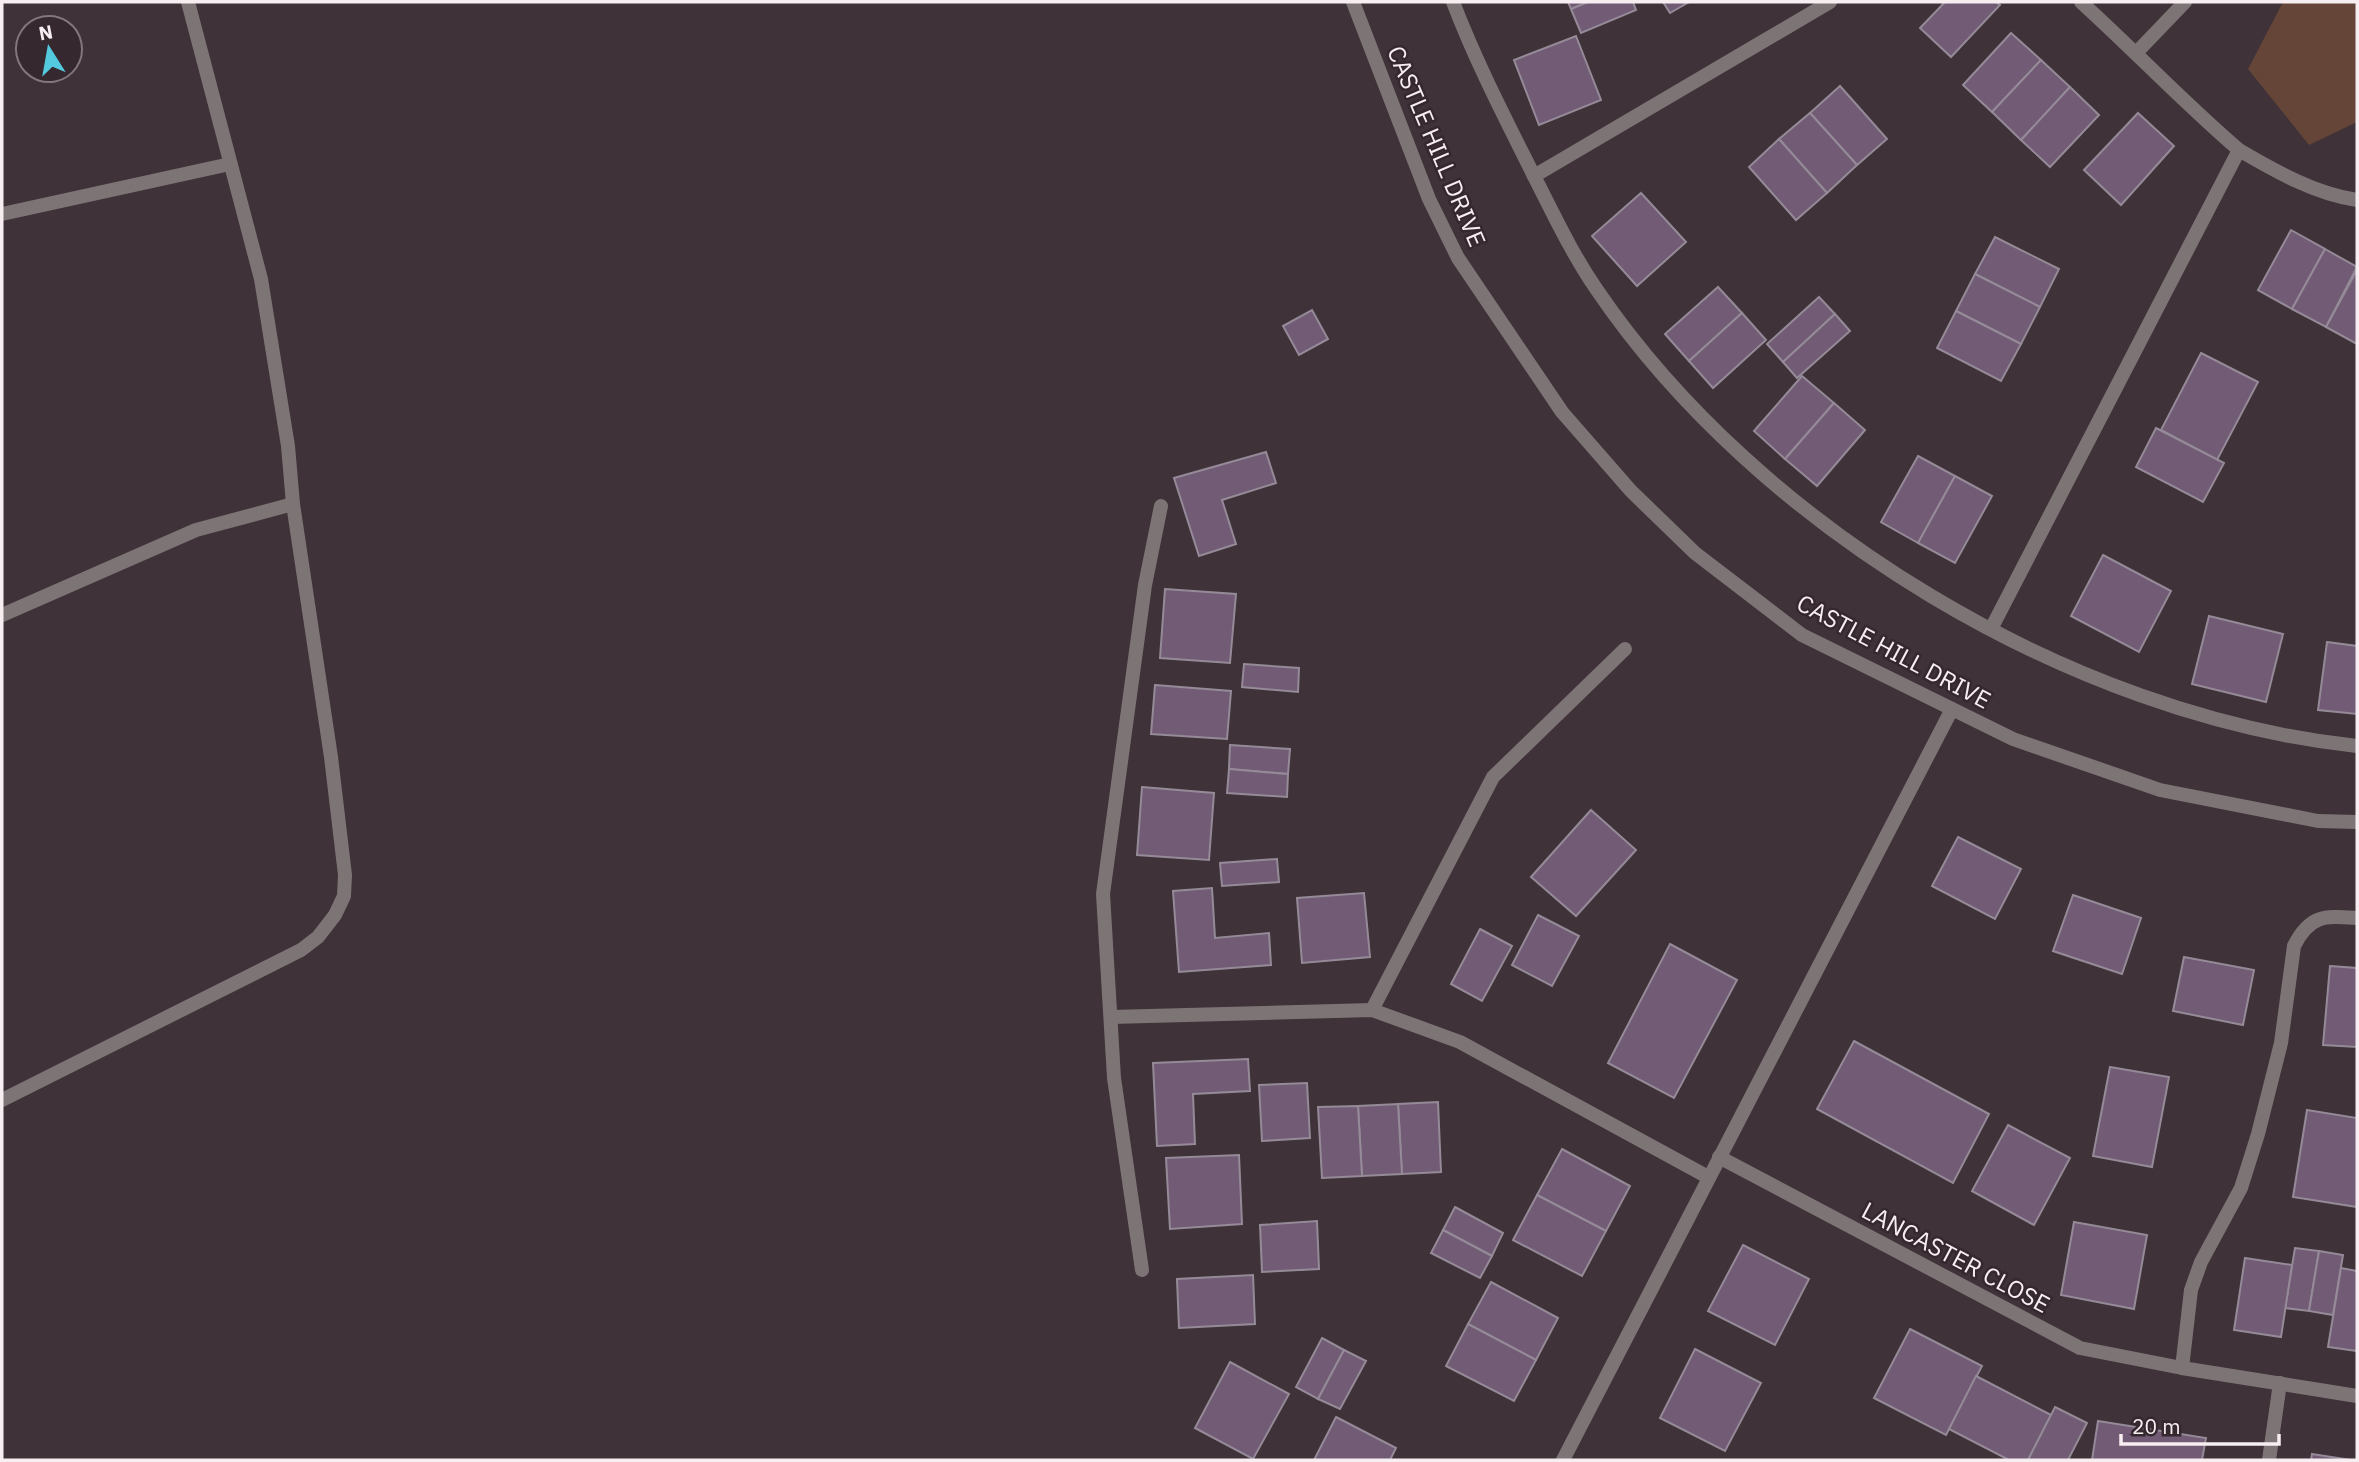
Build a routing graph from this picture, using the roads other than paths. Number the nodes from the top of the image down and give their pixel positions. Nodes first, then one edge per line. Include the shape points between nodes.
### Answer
1 (188, 2) edge
2 (1353, 2) edge
3 (1452, 2) edge
4 (1830, 2) edge
5 (2081, 2) edge
6 (2185, 2) edge
7 (2137, 52) junction
8 (2239, 150) junction
9 (230, 164) junction
10 (1534, 176) junction
11 (2357, 200) edge
12 (2, 214) edge
13 (293, 504) junction
14 (1161, 506) dead end
15 (2, 615) edge
16 (1991, 629) junction
17 (1625, 649) dead end
18 (1952, 709) junction
19 (2357, 746) edge
20 (2357, 822) edge
21 (2357, 918) edge
22 (1372, 1010) junction
23 (1111, 1017) junction
24 (2, 1100) edge
25 (1719, 1157) junction
26 (1709, 1178) junction
27 (1142, 1270) dead end
28 (2182, 1368) junction
29 (2280, 1383) junction
30 (2357, 1396) edge
31 (1563, 1460) edge
32 (2269, 1460) edge

1 - 9 street
2 - 18 street, CASTLE HILL DRIVE via 1429,199 1458,258 1562,412 1631,491 1695,553 1802,635
3 - 10 street via 1498,108
4 - 10 street
5 - 7 street
6 - 7 street
7 - 8 street
8 - 11 street via 2310,186
8 - 16 street
9 - 12 street
9 - 13 street via 261,279
10 - 16 street via 1597,290 1636,343 1707,420 1777,487 1833,532 1919,589
13 - 15 street via 196,530
13 - 24 street via 345,875 344,896 335,915 302,950
14 - 23 street via 1145,585 1103,894
16 - 19 street via 2121,690 2242,725
17 - 22 street via 1493,777
18 - 20 street, CASTLE HILL DRIVE via 2013,739 2160,790 2318,821
18 - 25 street
21 - 28 street via 2324,916 2300,932 2294,946 2281,1043 2258,1134 2241,1188 2191,1290
22 - 23 street
22 - 26 street via 1460,1042
23 - 27 street via 1114,1077
25 - 26 street
25 - 28 street, LANCASTER CLOSE via 2080,1349
26 - 31 street
28 - 29 street, LANCASTER CLOSE
29 - 30 street, LANCASTER CLOSE
29 - 32 street

